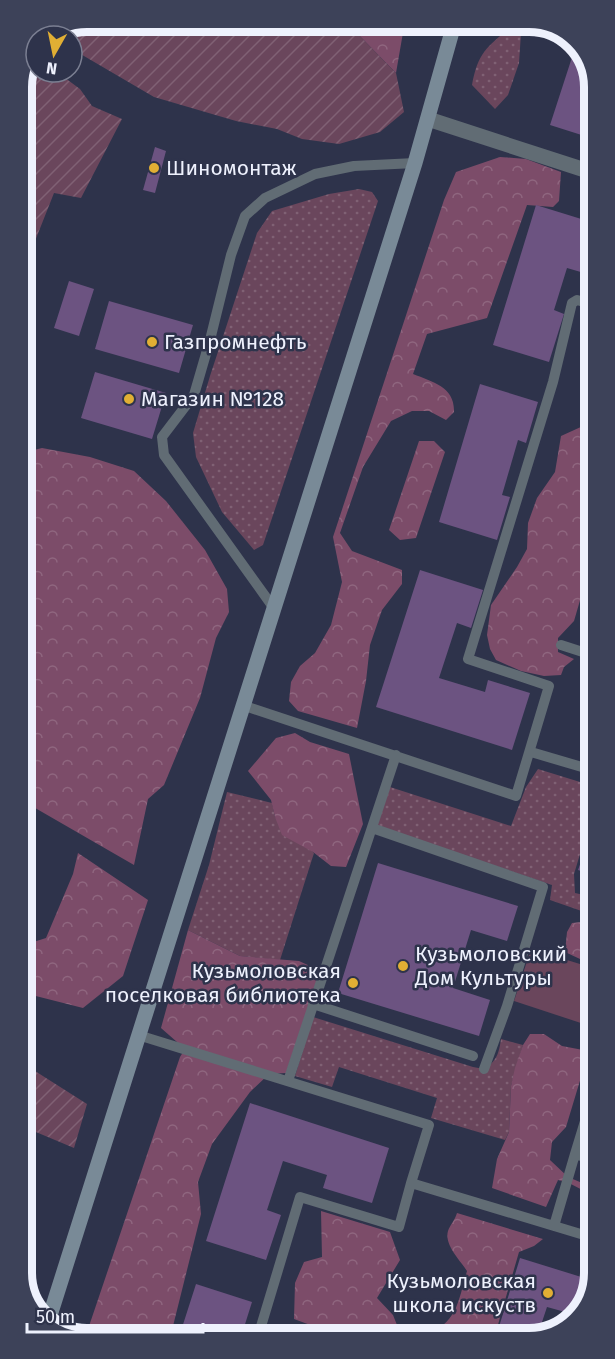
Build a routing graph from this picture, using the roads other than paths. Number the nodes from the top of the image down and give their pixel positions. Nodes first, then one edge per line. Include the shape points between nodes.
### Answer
1 (451, 32) edge
2 (428, 119) junction
3 (414, 163) junction
4 (584, 170) edge
5 (584, 302) edge
6 (273, 607) junction
7 (561, 645) dead end
8 (584, 653) edge
9 (242, 705) junction
10 (531, 752) junction
11 (396, 755) junction
12 (584, 768) edge
13 (372, 828) junction
14 (313, 1004) junction
15 (138, 1035) junction
16 (473, 1056) dead end
17 (484, 1069) dead end
18 (288, 1081) junction
19 (584, 1124) edge
20 (575, 1154) junction
21 (584, 1157) edge
22 (411, 1183) junction
23 (554, 1226) junction
24 (584, 1235) edge
25 (51, 1314) edge
26 (260, 1327) edge

1 - 2 main road
2 - 3 main road
2 - 4 street
3 - 6 main road
3 - 6 lane via 354,166 315,174 265,198 245,216 194,395 162,437 164,455
5 - 10 lane via 572,303 553,382 468,659 549,686
6 - 9 main road
7 - 8 lane
9 - 11 lane
9 - 15 main road
10 - 11 lane via 516,796
10 - 12 lane
11 - 13 lane
13 - 14 lane
13 - 17 lane via 543,887
14 - 16 lane
14 - 18 lane
15 - 18 lane
15 - 25 main road
18 - 22 lane via 429,1125
19 - 20 lane
20 - 21 lane
20 - 23 lane
22 - 23 lane
22 - 26 lane via 399,1227 300,1197
23 - 24 lane

